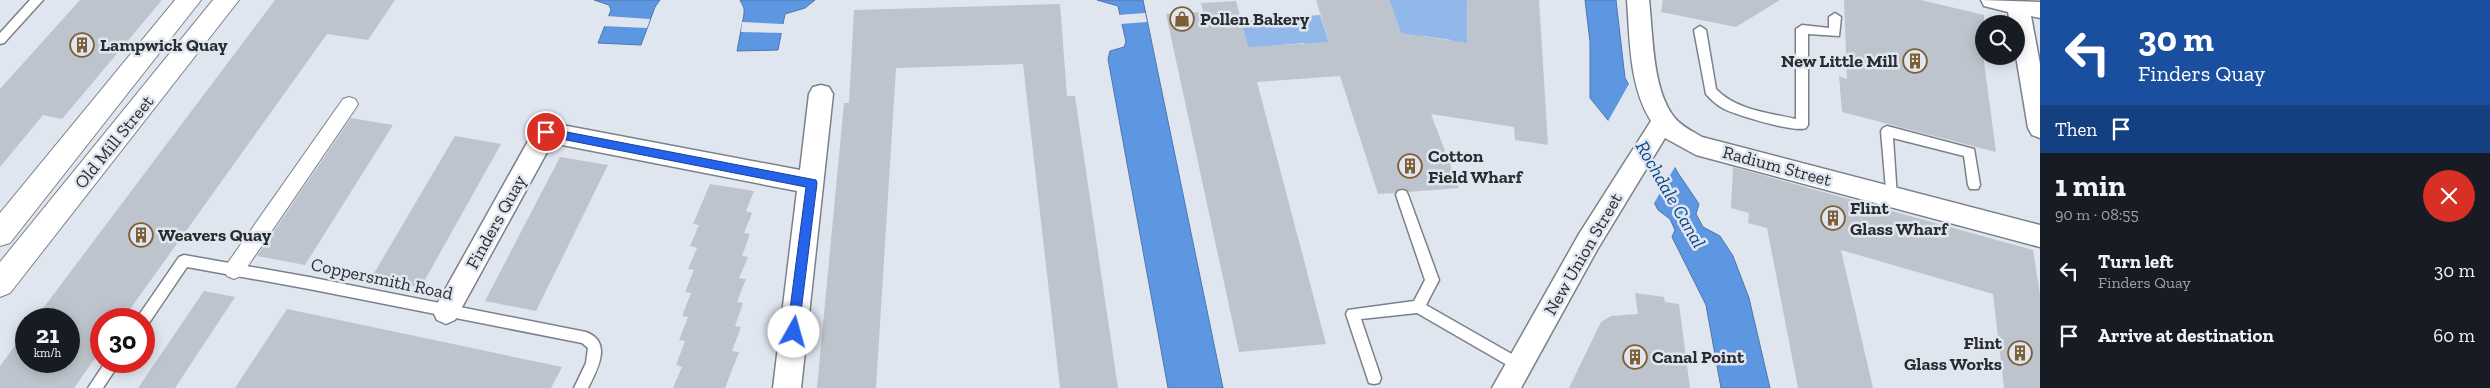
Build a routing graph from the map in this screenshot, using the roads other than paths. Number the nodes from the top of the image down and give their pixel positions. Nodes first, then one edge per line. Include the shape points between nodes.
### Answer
1 (37, 0) edge
2 (189, 0) edge
3 (227, 0) edge
4 (1638, 0) edge
5 (1992, 0) edge
6 (2017, 3) edge
7 (2040, 10) edge
8 (1835, 18) dead end
9 (1700, 30) dead end
10 (0, 40) edge
11 (2036, 81) edge
12 (821, 94) dead end
13 (349, 104) dead end
14 (1665, 123) junction
15 (2040, 128) edge
16 (812, 183) junction
17 (1974, 185) dead end
18 (1402, 195) dead end
19 (1891, 197) junction
20 (0, 234) edge
21 (2040, 236) edge
22 (234, 270) junction
23 (0, 284) edge
24 (1418, 307) junction
25 (152, 308) edge
26 (446, 312) junction
27 (106, 373) edge
28 (1374, 378) dead end
29 (1515, 380) edge
30 (95, 388) edge
31 (581, 388) edge
32 (787, 388) edge

1 - 10 lane
2 - 20 street, Old Mill Street
3 - 23 street, Old Mill Street
4 - 14 street via 1649,85 1655,106
5 - 6 street
6 - 7 street
6 - 11 street
8 - 9 lane via 1835,34 1802,29 1802,126 1734,108 1714,96 1710,91
11 - 15 street
12 - 16 street
13 - 22 street
14 - 19 street, Radium Street via 1696,145
14 - 29 street, New Union Street via 1657,130 1606,213
16 - 26 street, Finders Quay via 546,132
16 - 32 street
17 - 19 lane via 1970,153 1887,131
18 - 24 lane via 1432,280
19 - 21 street, Radium Street
22 - 25 lane, Coppersmith Road via 184,261
22 - 26 lane, Coppersmith Road
24 - 28 lane via 1354,314
24 - 29 lane
26 - 31 lane, Coppersmith Road via 586,338 595,346 592,364
27 - 30 lane

